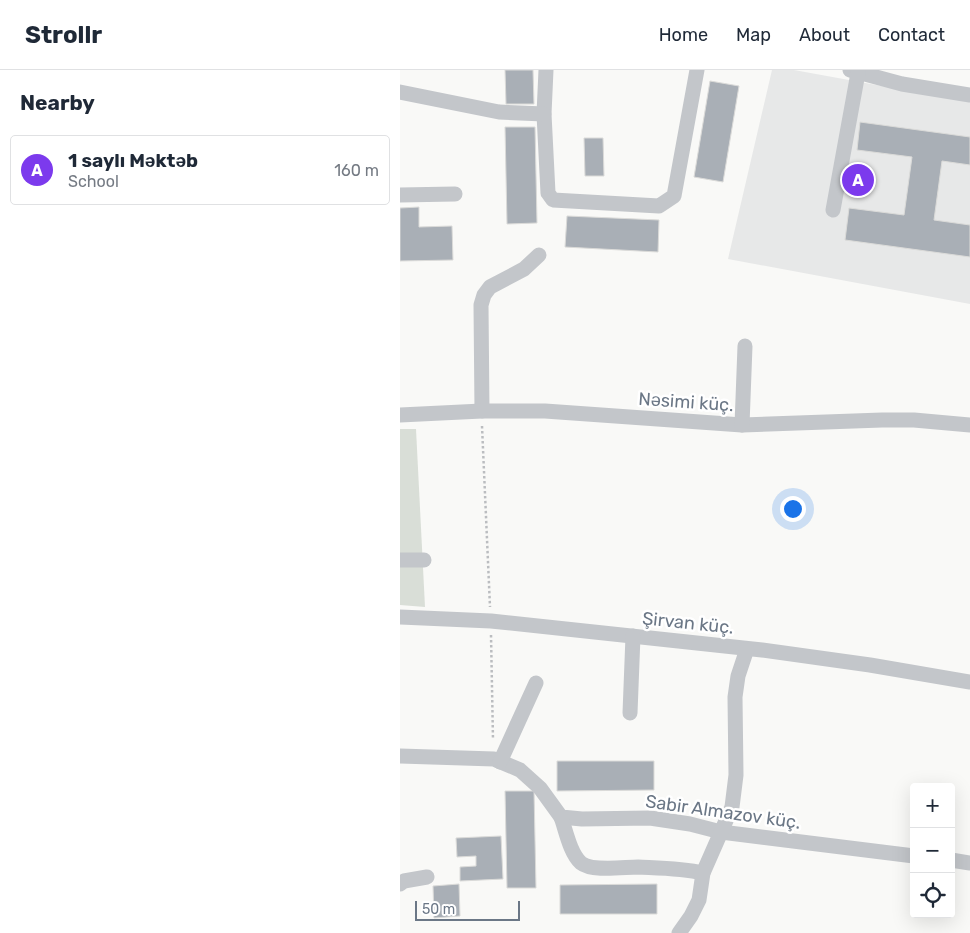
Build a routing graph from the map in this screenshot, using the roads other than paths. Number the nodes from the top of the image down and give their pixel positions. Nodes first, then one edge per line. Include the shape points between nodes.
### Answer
1 (546, 70) edge
2 (697, 70) edge
3 (853, 71) edge
4 (400, 92) edge
5 (970, 95) edge
6 (544, 114) junction
7 (455, 194) dead end
8 (400, 195) edge
9 (833, 210) dead end
10 (539, 255) dead end
11 (745, 346) dead end
12 (482, 411) junction
13 (400, 415) edge
14 (742, 425) junction
15 (970, 425) edge
16 (400, 560) edge
17 (424, 560) dead end
18 (400, 617) edge
19 (633, 636) junction
20 (747, 649) junction
21 (970, 682) edge
22 (536, 683) dead end
23 (630, 713) dead end
24 (400, 756) edge
25 (497, 760) junction
26 (561, 817) junction
27 (721, 832) junction
28 (910, 856) edge
29 (955, 861) edge
30 (970, 863) edge
31 (703, 873) junction
32 (426, 877) dead end
33 (400, 884) edge
34 (679, 933) edge

1 - 6 street
2 - 6 street via 674,196 659,206 553,200 548,193
3 - 5 street via 902,84
3 - 9 street
4 - 6 street via 499,112
7 - 8 street
10 - 12 street via 524,269 490,287 484,295 481,304
11 - 14 street
12 - 13 street, Nəsimi küç.
12 - 14 street, Nəsimi küç. via 545,411
14 - 15 street, Nəsimi küç. via 882,420
16 - 17 street
18 - 19 street, Şirvan küç. via 491,621
19 - 20 street, Şirvan küç.
19 - 23 street
20 - 21 street, Şirvan küç.
20 - 27 street via 735,698 736,775 732,807
22 - 25 street
24 - 25 street
25 - 26 street via 520,770 540,788
26 - 27 street, Sabir Almazov küç. via 650,818
26 - 31 street via 582,864 597,868 689,869
27 - 28 street, Sabir Almazov küç.
27 - 31 street
29 - 30 street
31 - 34 street via 699,900
32 - 33 street

